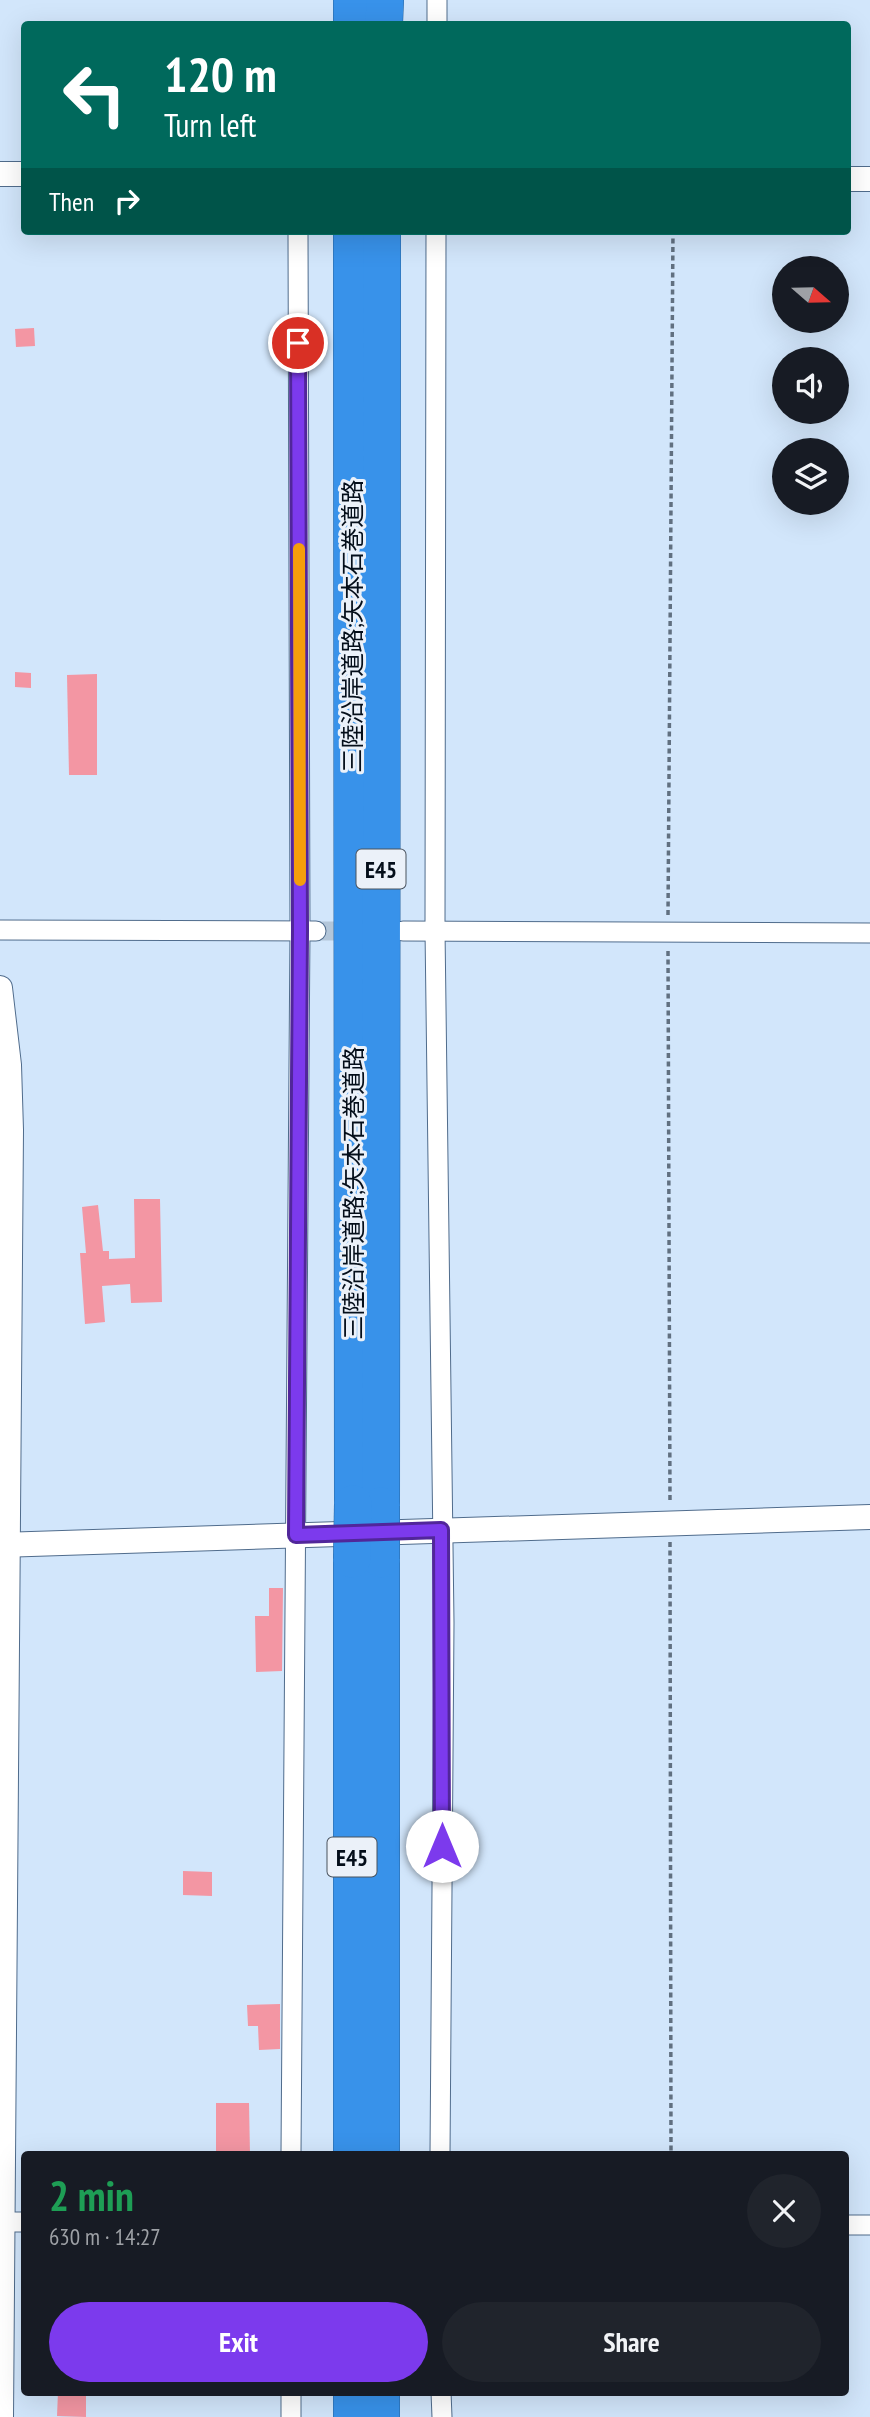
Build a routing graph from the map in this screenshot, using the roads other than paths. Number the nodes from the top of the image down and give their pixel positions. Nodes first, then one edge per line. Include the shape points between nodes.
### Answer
1 (352, 0) edge
2 (384, 0) edge
3 (437, 0) edge
4 (352, 21) edge
5 (384, 21) edge
6 (437, 21) edge
7 (0, 174) edge
8 (21, 174) edge
9 (851, 179) edge
10 (870, 179) edge
11 (298, 235) edge
12 (352, 235) edge
13 (382, 235) edge
14 (436, 235) edge
15 (0, 930) edge
16 (308, 930) junction
17 (435, 930) junction
18 (403, 932) dead end
19 (870, 933) edge
20 (0, 988) edge
21 (367, 1505) junction
22 (870, 1517) edge
23 (441, 1530) junction
24 (296, 1535) junction
25 (4, 1545) edge
26 (367, 1559) junction
27 (291, 2151) edge
28 (352, 2151) edge
29 (381, 2151) edge
30 (440, 2151) edge
31 (10, 2222) edge
32 (849, 2225) edge
33 (870, 2225) edge
34 (291, 2396) edge
35 (352, 2396) edge
36 (381, 2396) edge
37 (442, 2396) edge
38 (1, 2417) edge
39 (291, 2417) edge
40 (352, 2417) edge
41 (381, 2417) edge
42 (442, 2417) edge

1 - 4 highway
2 - 5 highway
3 - 6 street
7 - 8 street
9 - 10 street
11 - 16 street
12 - 21 highway, 三陸沿岸道路;矢本石巻道路 / E45
13 - 21 highway, 三陸沿岸道路;矢本石巻道路 / E45
14 - 17 street
15 - 16 street
16 - 24 street
17 - 18 street
17 - 19 street
17 - 23 street
20 - 25 street via 11,1130
21 - 26 highway, 三陸沿岸道路;矢本石巻道路 / E45, bridge
22 - 23 street
23 - 24 street
23 - 30 street
24 - 25 street
24 - 27 street
25 - 31 street
26 - 28 highway, 三陸沿岸道路;矢本石巻道路 / E45
26 - 29 highway, 三陸沿岸道路;矢本石巻道路 / E45
31 - 38 street
32 - 33 street
34 - 39 street
35 - 40 highway
36 - 41 highway
37 - 42 street

